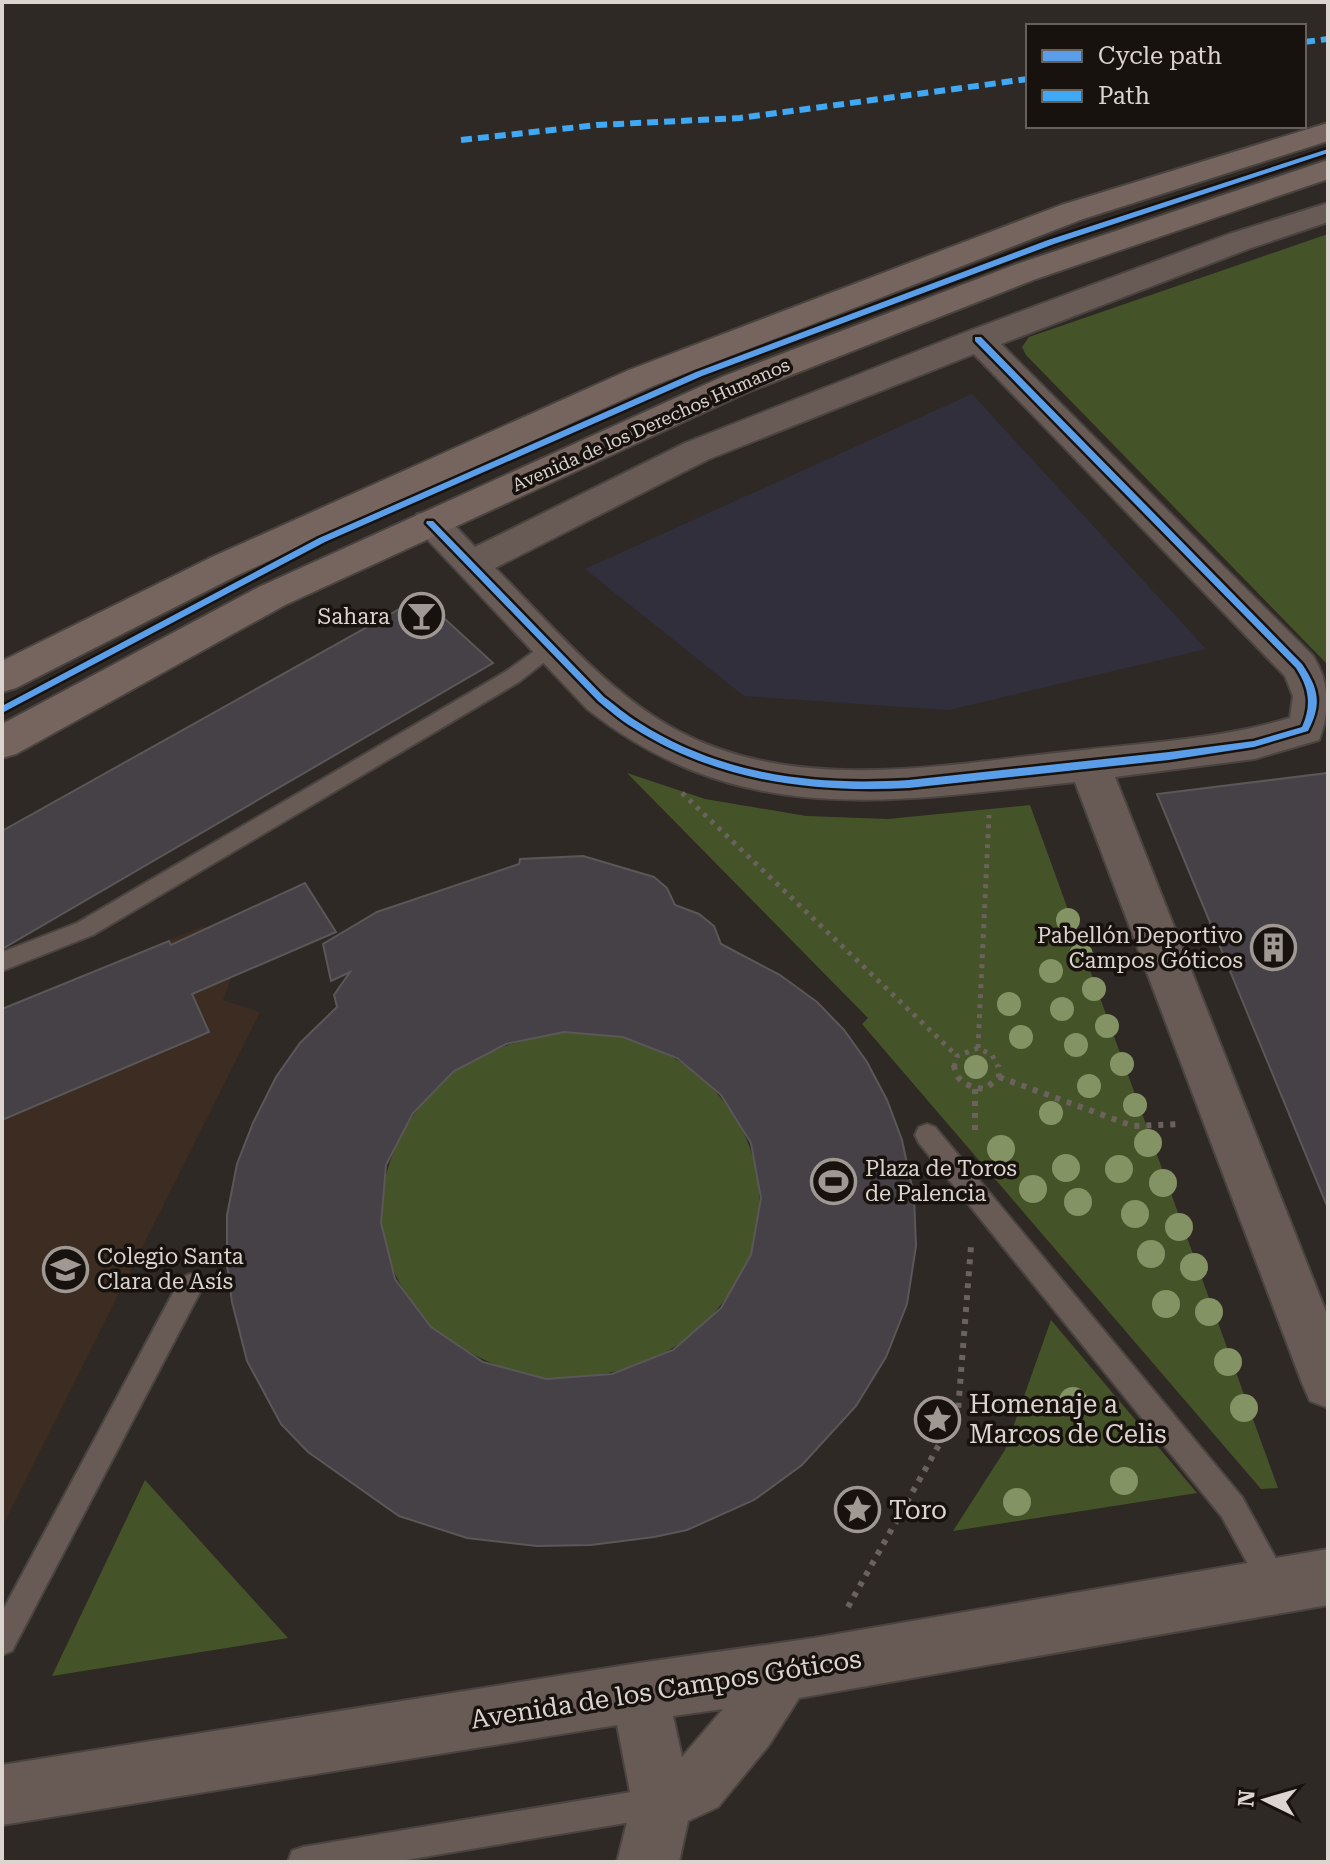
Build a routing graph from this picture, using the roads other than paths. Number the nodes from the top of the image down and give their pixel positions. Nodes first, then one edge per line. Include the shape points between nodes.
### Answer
1 (1328, 132) edge
2 (1328, 169) edge
3 (1328, 212) edge
4 (978, 339) junction
5 (430, 523) junction
6 (470, 565) junction
7 (550, 647) junction
8 (2, 678) edge
9 (2, 743) edge
10 (1089, 764) junction
11 (2, 962) edge
12 (927, 1135) dead end
13 (190, 1286) dead end
14 (1328, 1383) edge
15 (1302, 1582) edge
16 (2, 1641) edge
17 (798, 1670) junction
18 (639, 1692) junction
19 (2, 1795) edge
20 (662, 1802) junction
21 (303, 1862) edge
22 (648, 1862) edge

1 - 8 main road, Avenida de los Derechos Humanos via 1072,212 641,378 225,566
2 - 5 main road, Avenida de los Derechos Humanos via 1025,272 736,384
3 - 4 street
4 - 6 street via 697,451
4 - 10 street via 1299,666 1315,699 1305,729 1289,735
5 - 6 street
5 - 9 main road, Avenida de los Derechos Humanos via 272,596
6 - 7 street
7 - 10 street via 628,723 692,754 776,779 869,788
7 - 11 lane via 512,677 85,929
10 - 14 street
12 - 15 lane via 1232,1507
13 - 16 lane
15 - 17 street, Avenida de los Campos Góticos
17 - 18 street, Avenida de los Campos Góticos
17 - 20 street via 697,1786
18 - 19 street, Avenida de los Campos Góticos
18 - 20 street
20 - 21 lane
20 - 22 street

